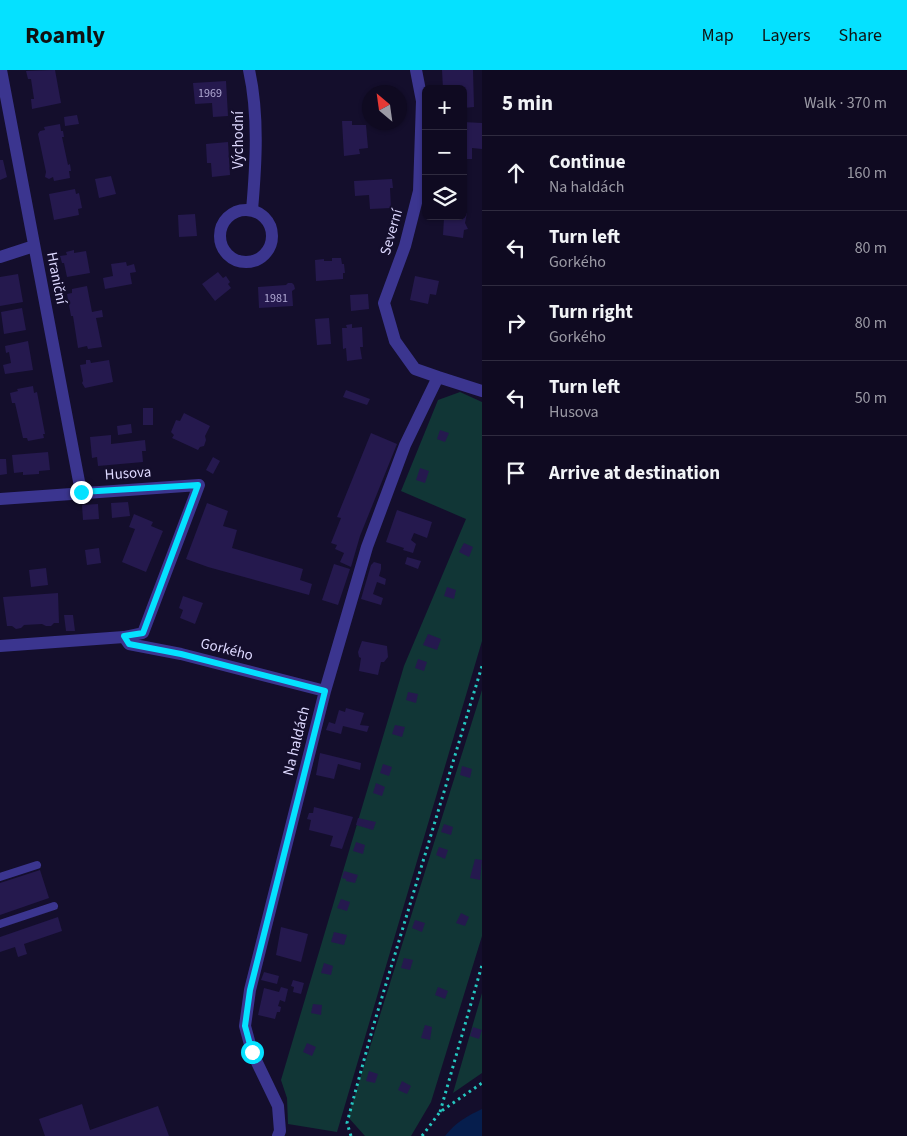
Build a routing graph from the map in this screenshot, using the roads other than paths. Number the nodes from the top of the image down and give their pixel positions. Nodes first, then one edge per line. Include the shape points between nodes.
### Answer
1 (249, 70) edge
2 (416, 70) edge
3 (1, 78) edge
4 (252, 210) junction
5 (34, 246) junction
6 (0, 257) edge
7 (438, 377) junction
8 (482, 391) edge
9 (81, 492) junction
10 (0, 499) edge
11 (124, 636) junction
12 (0, 646) edge
13 (325, 691) junction
14 (37, 864) dead end
15 (0, 877) edge
16 (54, 906) dead end
17 (0, 924) edge
18 (278, 1136) edge

1 - 4 street, Východní via 254,94
2 - 7 street, Severní via 422,101 419,191 405,246 384,303 395,341 416,369
3 - 5 street, Hraniční
4 - 4 street via 236,211 224,222 220,234 222,246 230,258 241,262 254,262 272,245 273,233 269,222
5 - 6 street
5 - 9 street, Hraniční
7 - 8 street
7 - 13 street, Na haldách via 405,445 366,547
9 - 10 street, Husova
9 - 11 street, Husova via 198,485 143,633
11 - 12 street
11 - 13 street, Gorkého via 129,644
13 - 18 street, Na haldách via 250,990 245,1026 252,1052 278,1106
14 - 15 lane
16 - 17 lane

